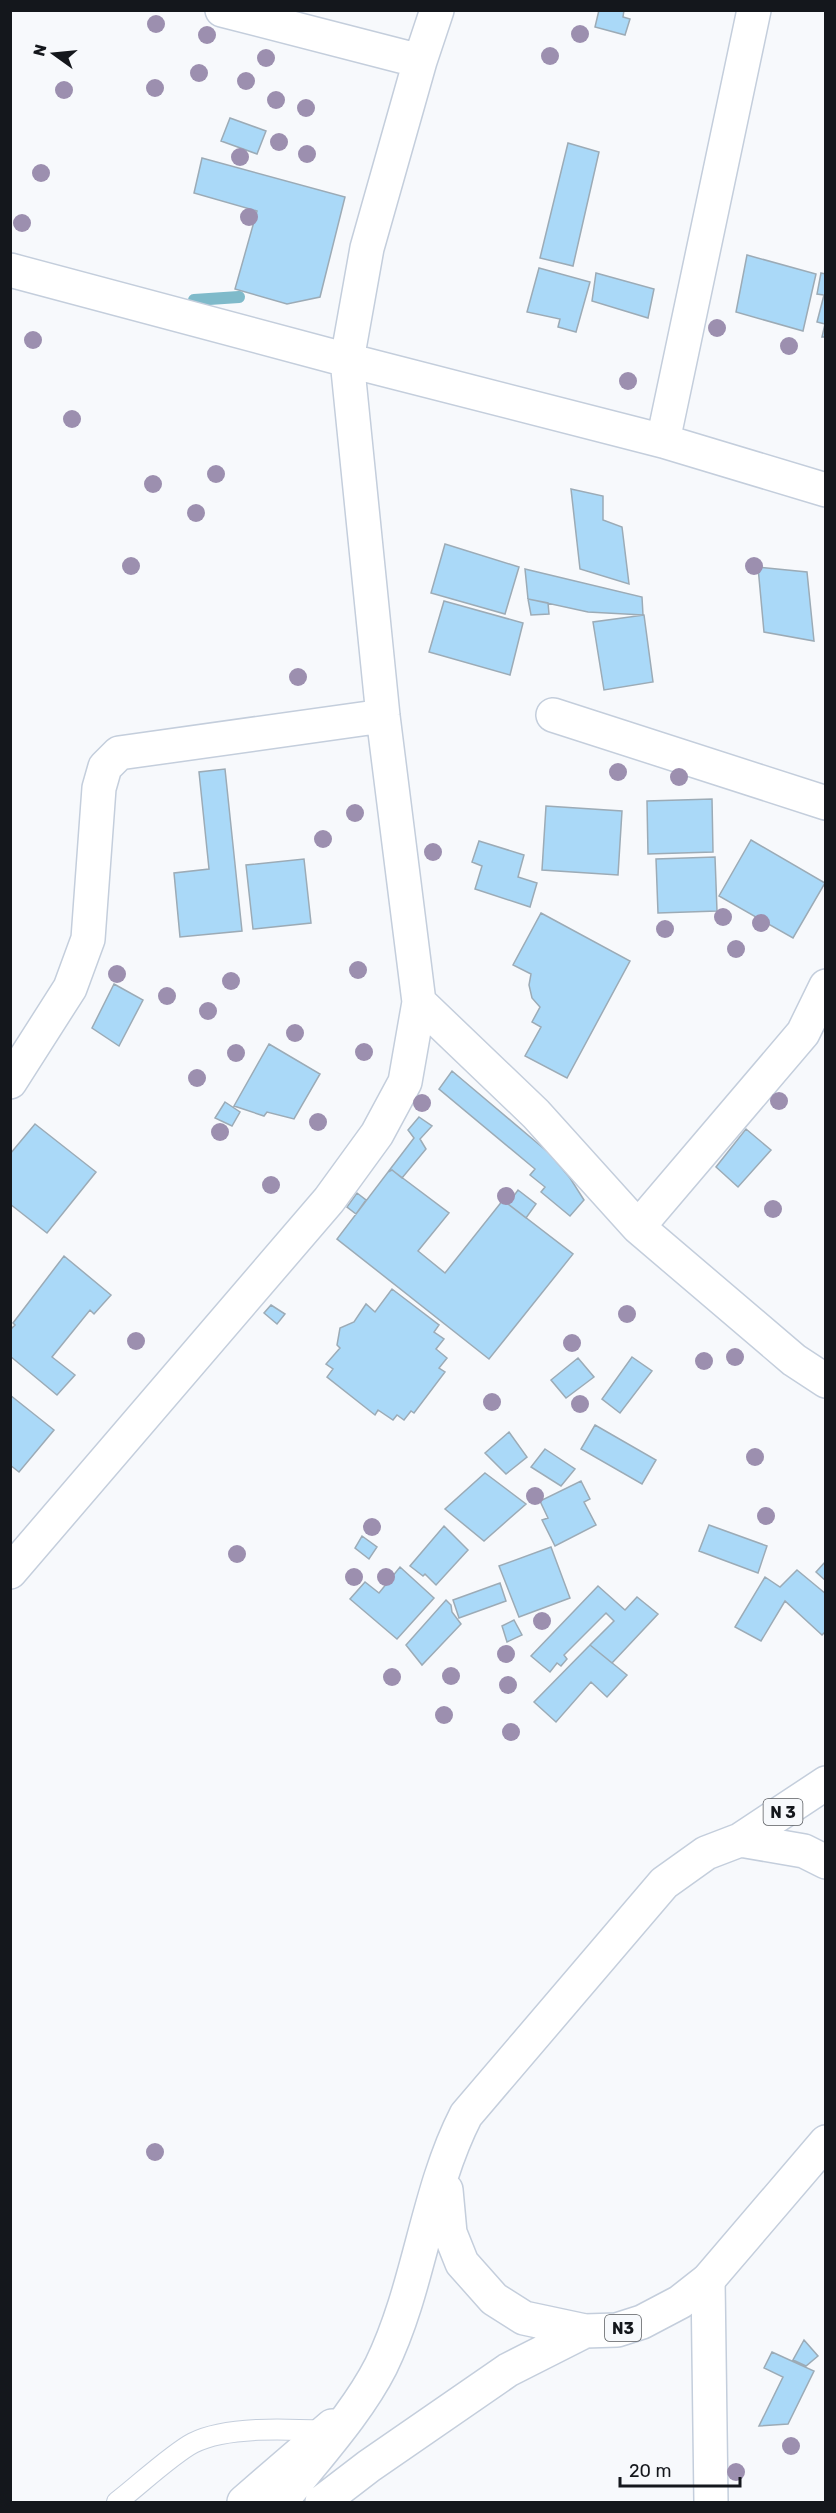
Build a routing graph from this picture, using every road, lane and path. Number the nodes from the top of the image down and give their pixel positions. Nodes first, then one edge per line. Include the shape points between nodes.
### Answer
1 (222, 10) edge
2 (437, 10) edge
3 (754, 10) edge
4 (420, 61) junction
5 (10, 270) edge
6 (346, 360) junction
7 (663, 441) junction
8 (825, 490) edge
9 (553, 715) dead end
10 (382, 716) junction
11 (825, 803) edge
12 (825, 986) edge
13 (419, 1002) junction
14 (10, 1082) edge
15 (638, 1227) junction
16 (825, 1381) edge
17 (10, 1572) edge
18 (825, 1783) edge
19 (740, 1840) junction
20 (825, 1862) edge
21 (825, 2142) edge
22 (444, 2170) junction
23 (708, 2280) junction
24 (585, 2331) junction
25 (338, 2422) junction
26 (369, 2466) junction
27 (117, 2502) edge
28 (244, 2502) edge
29 (281, 2502) edge
30 (322, 2502) edge
31 (336, 2502) edge
32 (711, 2502) edge

1 - 4 main road
2 - 4 main road
3 - 7 main road
4 - 6 main road via 367,248
5 - 6 main road
6 - 7 main road
6 - 10 main road
7 - 8 main road
9 - 11 main road
10 - 13 main road
10 - 14 main road via 119,753 105,768 99,788 88,939 70,988
12 - 15 main road via 803,1033
13 - 15 main road via 536,1114
13 - 17 main road via 405,1082 377,1134 321,1208
15 - 16 main road via 794,1360
18 - 19 main road, N 3
19 - 20 main road via 804,1851
19 - 22 main road, N3 via 705,1853 664,1883 466,2115
21 - 23 main road, N3
22 - 24 main road, N3 via 450,2233 462,2263 494,2299 524,2318
22 - 25 main road, N3 via 381,2366
23 - 24 main road, N3 via 680,2302 642,2322 617,2330
23 - 32 main road
24 - 26 main road, N3 via 508,2370
25 - 27 lane via 238,2433 193,2443
25 - 28 main road, N3
25 - 29 main road, N3
26 - 30 main road, N3
26 - 31 main road, N3

